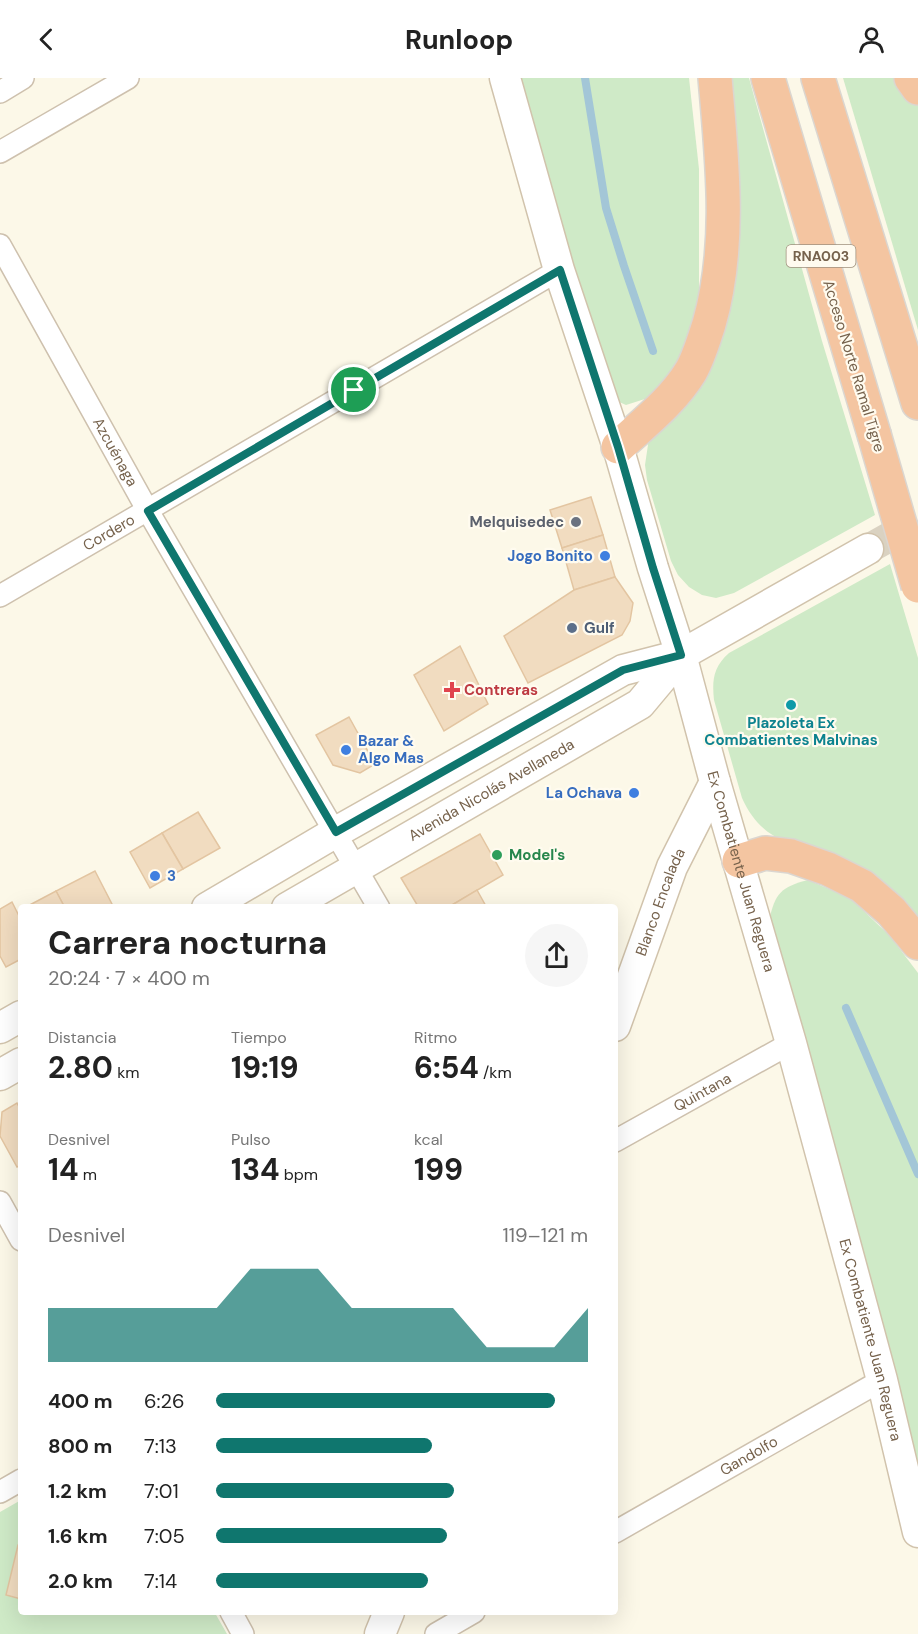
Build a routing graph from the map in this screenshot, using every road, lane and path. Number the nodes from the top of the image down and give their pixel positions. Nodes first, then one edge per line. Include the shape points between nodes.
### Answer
1 (23, 78) edge
2 (128, 78) edge
3 (505, 78) edge
4 (715, 78) edge
5 (768, 78) edge
6 (818, 78) edge
7 (911, 78) edge
8 (918, 88) edge
9 (0, 92) edge
10 (0, 152) edge
11 (0, 245) edge
12 (560, 270) junction
13 (918, 404) edge
14 (618, 447) junction
15 (148, 511) junction
16 (868, 549) tunnel mouth
17 (918, 585) edge
18 (0, 596) edge
19 (681, 655) junction
20 (714, 782) junction
21 (336, 832) junction
22 (739, 861) junction
23 (356, 867) junction
24 (214, 904) edge
25 (294, 904) edge
26 (377, 904) edge
27 (918, 943) edge
28 (18, 1018) edge
29 (618, 1018) edge
30 (0, 1028) edge
31 (790, 1043) junction
32 (18, 1065) edge
33 (0, 1075) edge
34 (618, 1140) edge
35 (0, 1203) edge
36 (18, 1235) edge
37 (882, 1380) junction
38 (18, 1482) edge
39 (0, 1492) edge
40 (618, 1530) edge
41 (918, 1532) edge
42 (233, 1615) edge
43 (388, 1615) edge
44 (469, 1615) edge
45 (243, 1634) edge
46 (380, 1634) edge
47 (436, 1634) edge

1 - 9 street
2 - 10 street
3 - 12 street, Ex Combatiente Juan Reguera
4 - 14 highway via 724,216 714,305 691,371 665,404
5 - 17 highway, Acceso Norte Ramal Tigre / RNA003, bridge
6 - 13 highway, RNA003
7 - 8 highway
11 - 15 street, Azcuénaga
12 - 14 street, Ex Combatiente Juan Reguera
12 - 15 street, Cordero
14 - 19 street, Ex Combatiente Juan Reguera
15 - 18 street, Cordero
15 - 21 street, Azcuénaga
16 - 19 street, Avenida Nicolás Avellaneda
19 - 20 street, Ex Combatiente Juan Reguera
19 - 21 street, Avenida Nicolás Avellaneda via 623,670
19 - 23 street, Avenida Nicolás Avellaneda via 640,704
20 - 22 street, Ex Combatiente Juan Reguera
20 - 29 street, Blanco Encalada via 672,867
21 - 23 street, Azcuénaga
21 - 24 street, Avenida Nicolás Avellaneda
22 - 27 highway via 765,853 791,856 828,869 862,886 891,911
22 - 31 street, Ex Combatiente Juan Reguera
23 - 25 street, Avenida Nicolás Avellaneda
23 - 26 street, Azcuénaga
28 - 30 street
31 - 34 street, Quintana
31 - 37 street, Ex Combatiente Juan Reguera
32 - 33 street
35 - 36 street
37 - 40 street, Gandolfo
37 - 41 street, Ex Combatiente Juan Reguera
38 - 39 street
42 - 45 street
43 - 46 street
44 - 47 street

